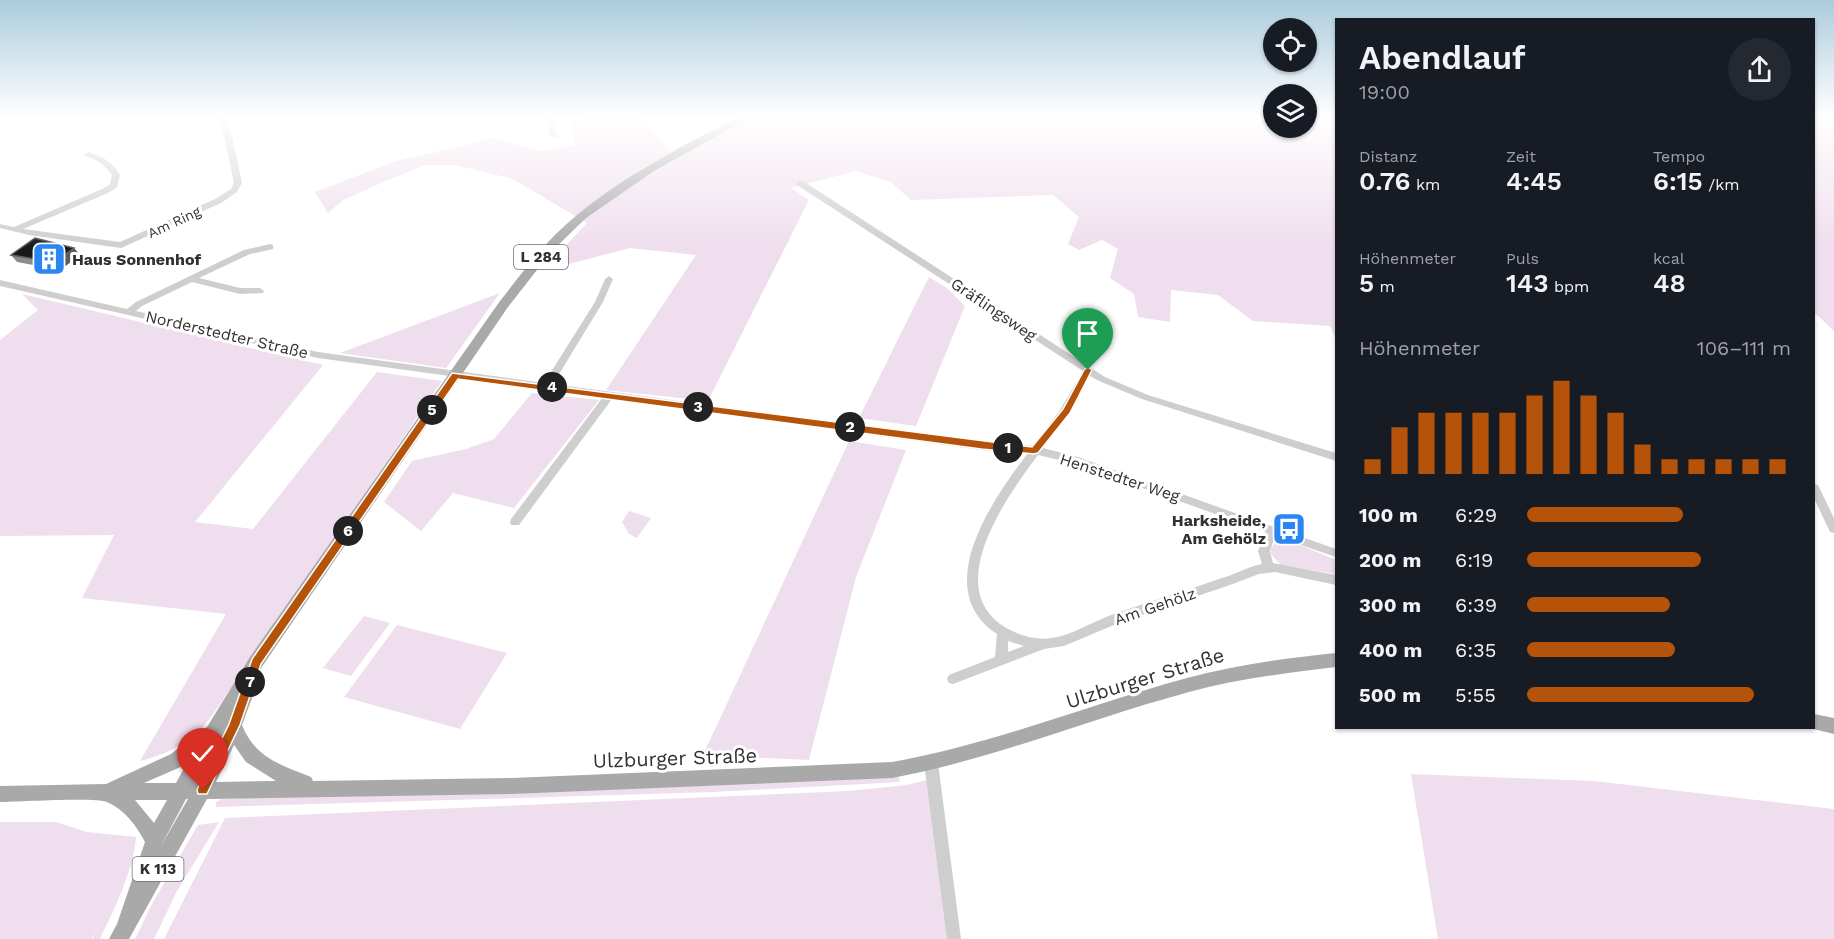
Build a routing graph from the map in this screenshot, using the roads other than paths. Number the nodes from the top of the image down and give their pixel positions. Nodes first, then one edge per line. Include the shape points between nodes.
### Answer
1 (105, 161) edge
2 (233, 161) edge
3 (670, 161) edge
4 (800, 183) dead end
5 (0, 225) edge
6 (13, 230) junction
7 (270, 247) dead end
8 (191, 279) junction
9 (609, 279) dead end
10 (0, 283) edge
11 (260, 291) dead end
12 (129, 312) junction
13 (1088, 370) junction
14 (455, 376) junction
15 (546, 387) junction
16 (609, 396) junction
17 (1034, 450) junction
18 (1335, 457) edge
19 (1817, 503) edge
20 (1834, 505) edge
21 (515, 522) dead end
22 (1834, 529) edge
23 (1272, 530) junction
24 (1335, 553) edge
25 (1269, 567) junction
26 (1335, 580) edge
27 (1003, 632) junction
28 (1042, 645) junction
29 (1335, 660) edge
30 (1001, 661) junction
31 (953, 679) dead end
32 (1815, 722) edge
33 (226, 725) junction
34 (1834, 726) edge
35 (931, 763) junction
36 (324, 788) junction
37 (203, 790) junction
38 (181, 791) junction
39 (106, 792) junction
40 (0, 794) edge
41 (154, 841) junction
42 (123, 932) edge
43 (954, 939) edge

1 - 6 street via 116,175 114,185
2 - 6 street, Am Ring via 238,183 234,190 122,245
3 - 14 main road, L 284 via 626,186 564,233 504,304
4 - 13 street, Gräflingsweg
5 - 6 street, Am Ring
7 - 8 street via 247,252
8 - 11 street via 240,291
8 - 12 street
9 - 15 street
10 - 12 street, Norderstedter Straße
12 - 14 street, Norderstedter Straße via 318,356
13 - 17 street via 1067,411
13 - 18 street, Gräflingsweg via 1145,397
14 - 15 street, Henstedter Weg
14 - 33 main road, L 284 via 256,662
15 - 16 street, Henstedter Weg
16 - 17 street, Henstedter Weg
16 - 21 street
17 - 23 street, Henstedter Weg via 1146,484
17 - 27 street via 991,516 972,573 979,609
19 - 20 street
19 - 22 street
23 - 24 street, Henstedter Weg
23 - 25 street via 1264,551
25 - 26 street, Am Gehölz
25 - 28 street, Am Gehölz
27 - 28 street
27 - 30 street
28 - 30 street, Am Gehölz
29 - 35 main road, Ulzburger Straße via 1250,669
30 - 31 street, Am Gehölz
32 - 34 main road
33 - 36 main road via 262,765 282,777
33 - 37 main road, L 284
33 - 38 main road, L 284
33 - 39 main road via 177,760
35 - 36 main road, Ulzburger Straße via 892,770 535,785
35 - 43 street
36 - 37 main road, Ulzburger Straße
37 - 38 main road, Ulzburger Straße
37 - 42 main road, K 113
38 - 39 main road, Ulzburger Straße
38 - 41 main road, K 113
39 - 40 main road, Ulzburger Straße
39 - 41 main road via 141,816
41 - 42 main road, K 113

